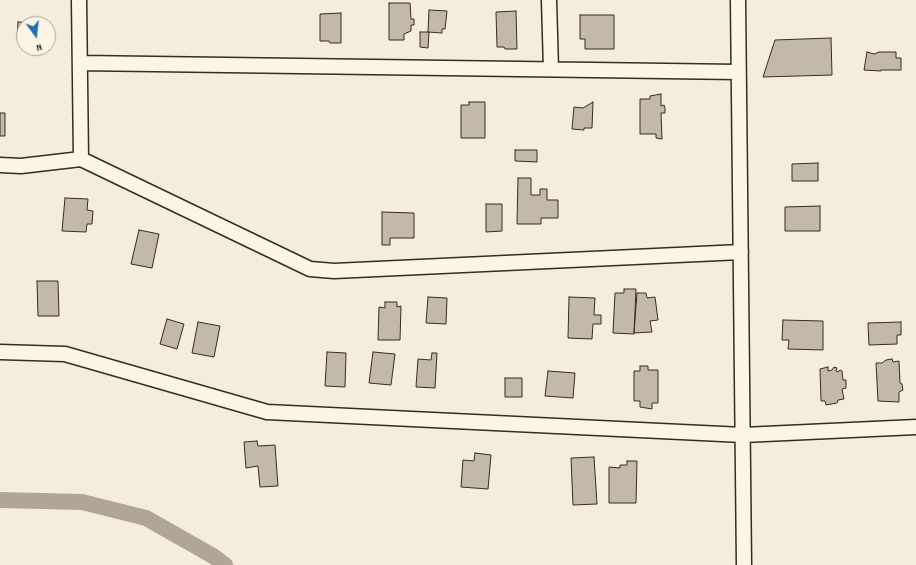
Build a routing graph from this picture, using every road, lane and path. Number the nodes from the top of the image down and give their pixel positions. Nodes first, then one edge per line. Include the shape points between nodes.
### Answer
1 (79, 0) edge
2 (549, 0) edge
3 (738, 0) edge
4 (80, 63) junction
5 (550, 69) junction
6 (738, 72) junction
7 (80, 158) junction
8 (0, 165) edge
9 (740, 252) junction
10 (0, 352) edge
11 (916, 426) edge
12 (743, 435) junction
13 (744, 565) edge

1 - 4 street
2 - 5 street
3 - 6 street
4 - 5 street
4 - 7 street
5 - 6 street
6 - 9 street
7 - 8 street via 21,166
7 - 9 street via 310,269 334,272
9 - 12 street
10 - 12 street via 65,354 266,412
11 - 12 street
12 - 13 street

